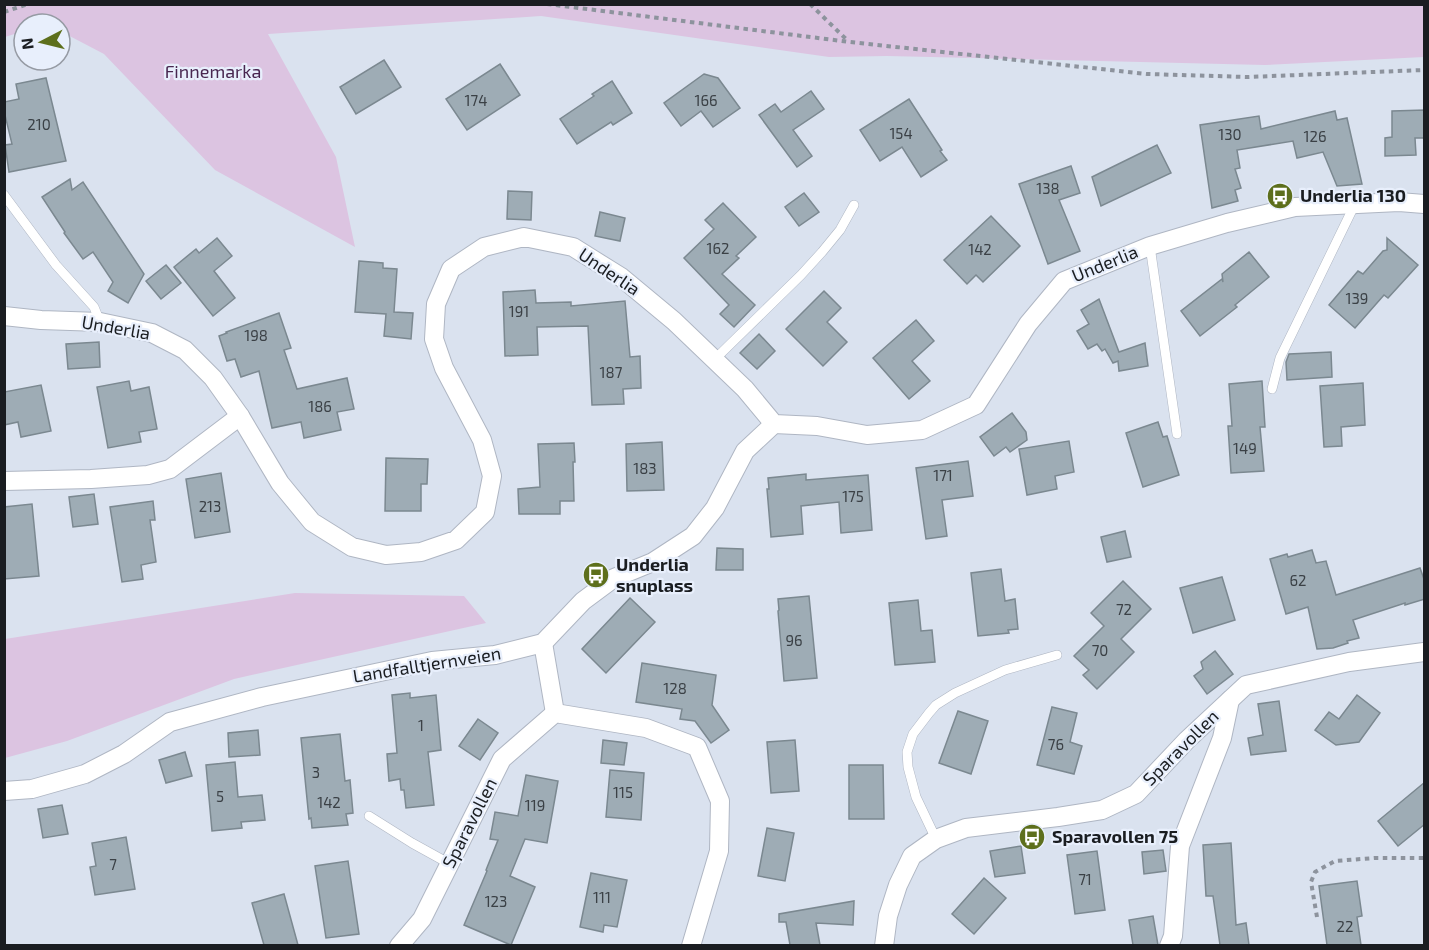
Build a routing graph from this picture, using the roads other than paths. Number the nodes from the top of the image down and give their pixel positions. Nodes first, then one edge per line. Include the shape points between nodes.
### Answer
1 (4, 195) edge
2 (1355, 204) junction
3 (1425, 204) edge
4 (854, 205) dead end
5 (1150, 246) junction
6 (4, 316) edge
7 (100, 322) junction
8 (714, 360) junction
9 (1272, 389) dead end
10 (240, 416) junction
11 (774, 424) junction
12 (1177, 434) dead end
13 (4, 481) edge
14 (543, 643) junction
15 (1425, 652) edge
16 (1057, 655) dead end
17 (1230, 700) junction
18 (555, 713) junction
19 (4, 791) edge
20 (369, 816) dead end
21 (936, 839) junction
22 (450, 864) junction
23 (399, 945) edge
24 (691, 945) edge
25 (884, 945) edge
26 (1169, 945) edge

1 - 7 lane via 57,266 94,307
2 - 3 street, Underlia
2 - 5 street, Underlia via 1295,207
2 - 9 lane via 1280,358
4 - 8 lane via 822,252
5 - 11 street, Underlia via 1064,281 1028,324 976,405 922,430 867,435 817,426
5 - 12 lane
6 - 7 street, Underlia
7 - 10 street, Underlia via 152,333 185,350 213,378
8 - 10 street, Underlia via 621,277 573,247 524,237 484,247 451,269 436,304 434,339 444,368 482,440 492,476 485,512 456,540 421,552 386,555 352,547 312,522 280,483
8 - 11 street, Underlia
10 - 13 street via 170,469 148,475
11 - 14 street via 745,451 715,508 693,536 653,562 614,578 583,601
14 - 18 street
14 - 19 street, Landfalltjernveien via 495,655 432,661 262,697 170,723 124,754 84,774 32,789
15 - 17 street, Sparavollen via 1349,662 1246,685
16 - 21 lane via 1005,670 955,693 936,705 913,735 907,752 908,767 916,797
17 - 21 street, Sparavollen via 1136,794 1102,810 966,828
17 - 26 street via 1222,738 1180,846
18 - 22 street, Sparavollen via 502,759
18 - 24 street via 646,728 697,747 720,801 719,851
20 - 22 lane
21 - 25 street, Sparavollen via 912,856 888,916
22 - 23 street, Sparavollen via 422,919

